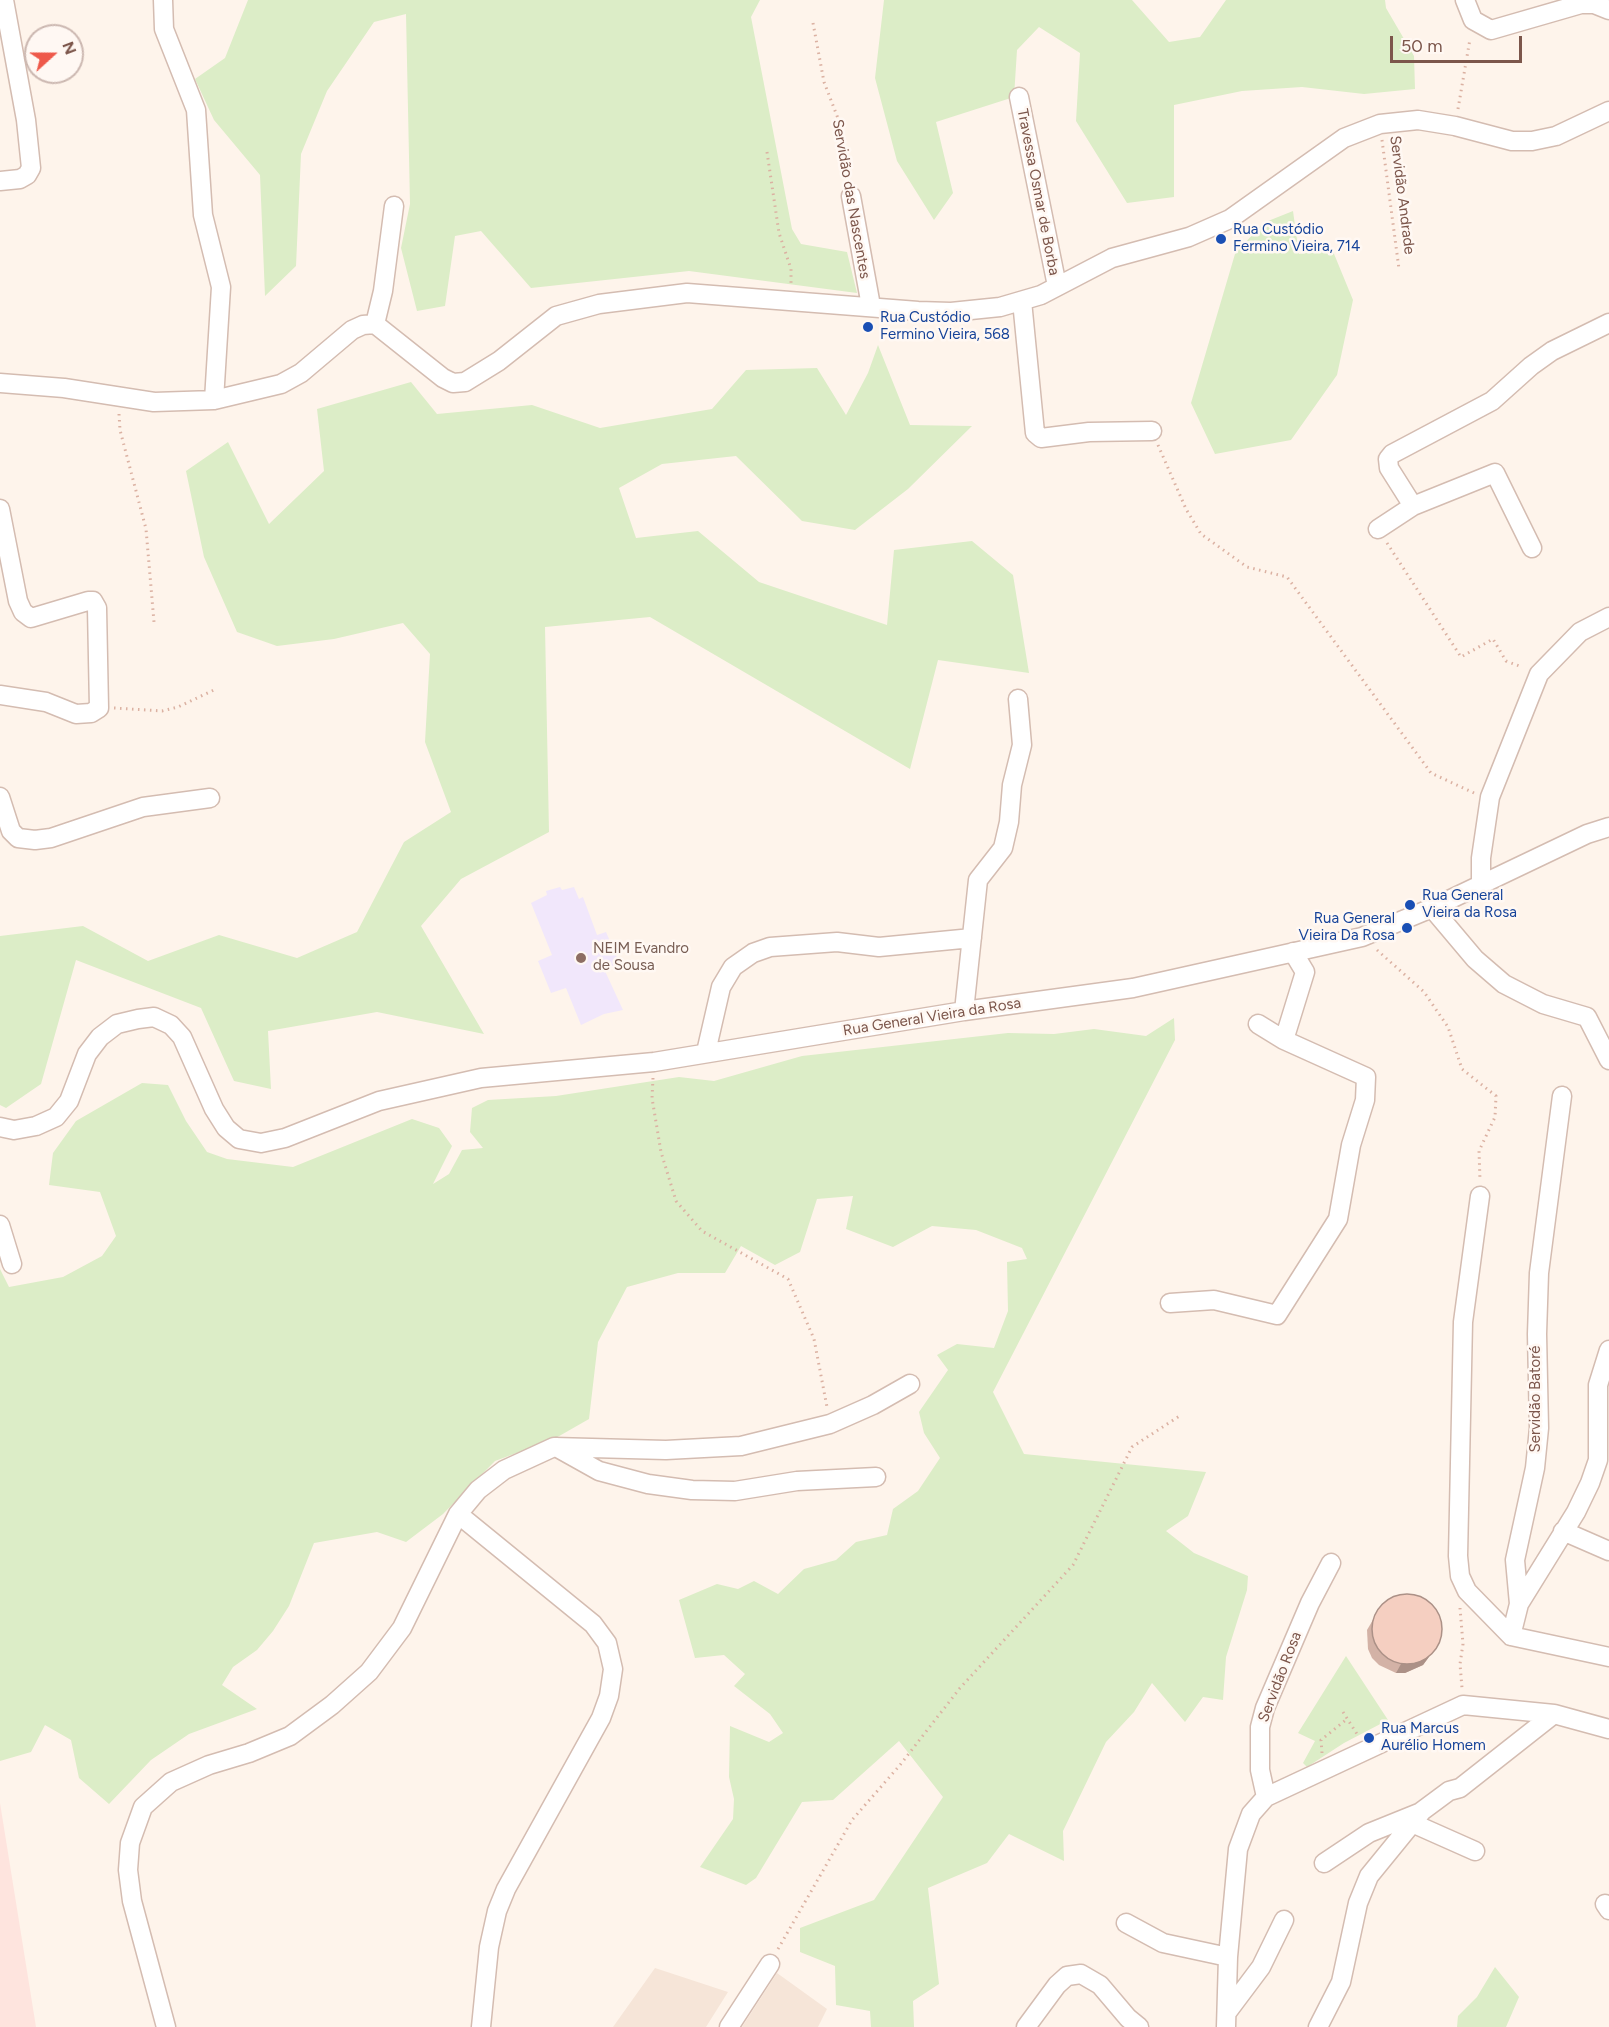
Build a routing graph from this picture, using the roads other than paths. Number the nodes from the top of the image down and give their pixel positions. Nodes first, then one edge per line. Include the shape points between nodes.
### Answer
1 (4, 0) edge
2 (163, 0) edge
3 (1465, 0) edge
4 (1609, 10) edge
5 (1019, 97) dead end
6 (1609, 111) edge
7 (0, 181) edge
8 (851, 196) road end
9 (394, 206) dead end
10 (1057, 286) junction
11 (1022, 301) junction
12 (871, 306) junction
13 (1609, 323) edge
14 (375, 324) junction
15 (0, 383) edge
16 (214, 400) junction
17 (1152, 431) road end
18 (1413, 506) junction
19 (0, 509) edge
20 (1378, 529) road end
21 (1532, 548) dead end
22 (1609, 617) edge
23 (0, 695) edge
24 (1017, 699) dead end
25 (0, 797) edge
26 (210, 798) dead end
27 (1609, 827) edge
28 (1481, 886) junction
29 (1432, 908) junction
30 (972, 938) junction
31 (1293, 952) junction
32 (963, 1011) junction
33 (1258, 1024) dead end
34 (1284, 1040) junction
35 (706, 1052) junction
36 (1609, 1060) edge
37 (1562, 1096) dead end
38 (0, 1127) edge
39 (1480, 1196) road end
40 (0, 1226) edge
41 (12, 1264) dead end
42 (1170, 1303) dead end
43 (1609, 1350) edge
44 (910, 1384) dead end
45 (554, 1447) junction
46 (876, 1478) dead end
47 (458, 1514) junction
48 (1563, 1531) junction
49 (1609, 1551) edge
50 (1331, 1563) dead end
51 (1519, 1604) junction
52 (1511, 1636) junction
53 (1609, 1657) edge
54 (1554, 1714) junction
55 (1609, 1729) edge
56 (1266, 1797) junction
57 (1417, 1817) junction
58 (1475, 1851) dead end
59 (1324, 1863) dead end
60 (1284, 1920) dead end
61 (1126, 1923) dead end
62 (1228, 1957) junction
63 (770, 1964) road end
64 (1227, 2019) edge
65 (166, 2027) edge
66 (481, 2027) edge
67 (729, 2027) edge
68 (1026, 2027) edge
69 (1139, 2027) edge
70 (1318, 2027) edge

1 - 7 street via 31,168 20,178
2 - 16 street via 164,29 196,110 203,215 221,287
3 - 4 street via 1473,20 1491,30 1581,4
5 - 10 street, Travessa Osmar de Borba
6 - 10 street via 1556,136 1532,141 1512,141 1418,120 1380,124 1344,138 1230,219 1189,237 1112,258
8 - 12 street, Servidão das Nascentes
9 - 14 street
10 - 11 street
11 - 12 street via 951,312
11 - 17 street via 1035,433 1041,438
12 - 14 street via 699,292 599,304 556,316 499,361 465,382 453,383
13 - 18 street via 1552,351 1491,401 1392,454 1389,468
14 - 16 street via 352,330 301,373 281,384
15 - 16 street via 172,402
18 - 20 street
18 - 21 street via 1495,473
19 - 23 street via 22,612 31,618 88,601 93,601 97,608 99,708 76,714 46,702
22 - 28 street via 1574,637 1539,674 1490,800
24 - 30 street via 1022,745 1012,785 1009,822 1003,848 978,880
25 - 26 street via 11,831 18,838 35,840 143,807
27 - 28 street, Rua General Vieira da Rosa
28 - 29 street, Rua General Vieira da Rosa
29 - 31 street, Rua General Vieira da Rosa via 1362,937
29 - 36 street via 1475,959 1504,984 1543,1004 1587,1017
30 - 32 street
30 - 35 street via 879,947 826,943 770,947 753,953 734,967 721,987
31 - 32 street, Rua General Vieira da Rosa via 1133,988
31 - 34 street via 1305,972
32 - 35 street, Rua General Vieira da Rosa
33 - 34 street
34 - 42 street via 1366,1077 1365,1100 1338,1219 1277,1315 1214,1300
35 - 38 street, Rua General Vieira da Rosa via 654,1062 470,1080 379,1101 285,1138 261,1143 239,1139 226,1128 182,1037 171,1025 154,1017 117,1024 100,1037 87,1054 69,1101 56,1117 14,1130
37 - 51 street, Servidão Batoré via 1539,1273 1539,1428 1535,1468 1515,1560
39 - 52 street via 1463,1322 1458,1556 1460,1576 1467,1591
40 - 41 street
43 - 48 street via 1598,1385 1598,1460
44 - 45 street via 830,1424 741,1446 666,1450
45 - 46 street via 599,1471 692,1490 735,1491 797,1481
45 - 47 street via 504,1470 478,1490
47 - 65 street via 402,1628 369,1672 290,1736 171,1782 143,1806 130,1844 128,1869 132,1901
47 - 66 street via 593,1624 607,1643 613,1669 601,1718 497,1911 489,1947
48 - 49 street
48 - 51 street
50 - 56 street, Servidão Rosa via 1265,1708 1260,1727 1260,1770
51 - 52 street, Servidão Batoré
52 - 53 street
54 - 55 street
54 - 56 street via 1463,1705
54 - 57 street
56 - 62 street via 1251,1814 1238,1849
57 - 58 street
57 - 59 street via 1369,1833
57 - 70 street via 1369,1876 1341,1982
60 - 64 street via 1261,1967
61 - 62 street via 1163,1943
62 - 64 street
63 - 67 street
68 - 69 street via 1057,1985 1067,1976 1081,1974 1100,1985

